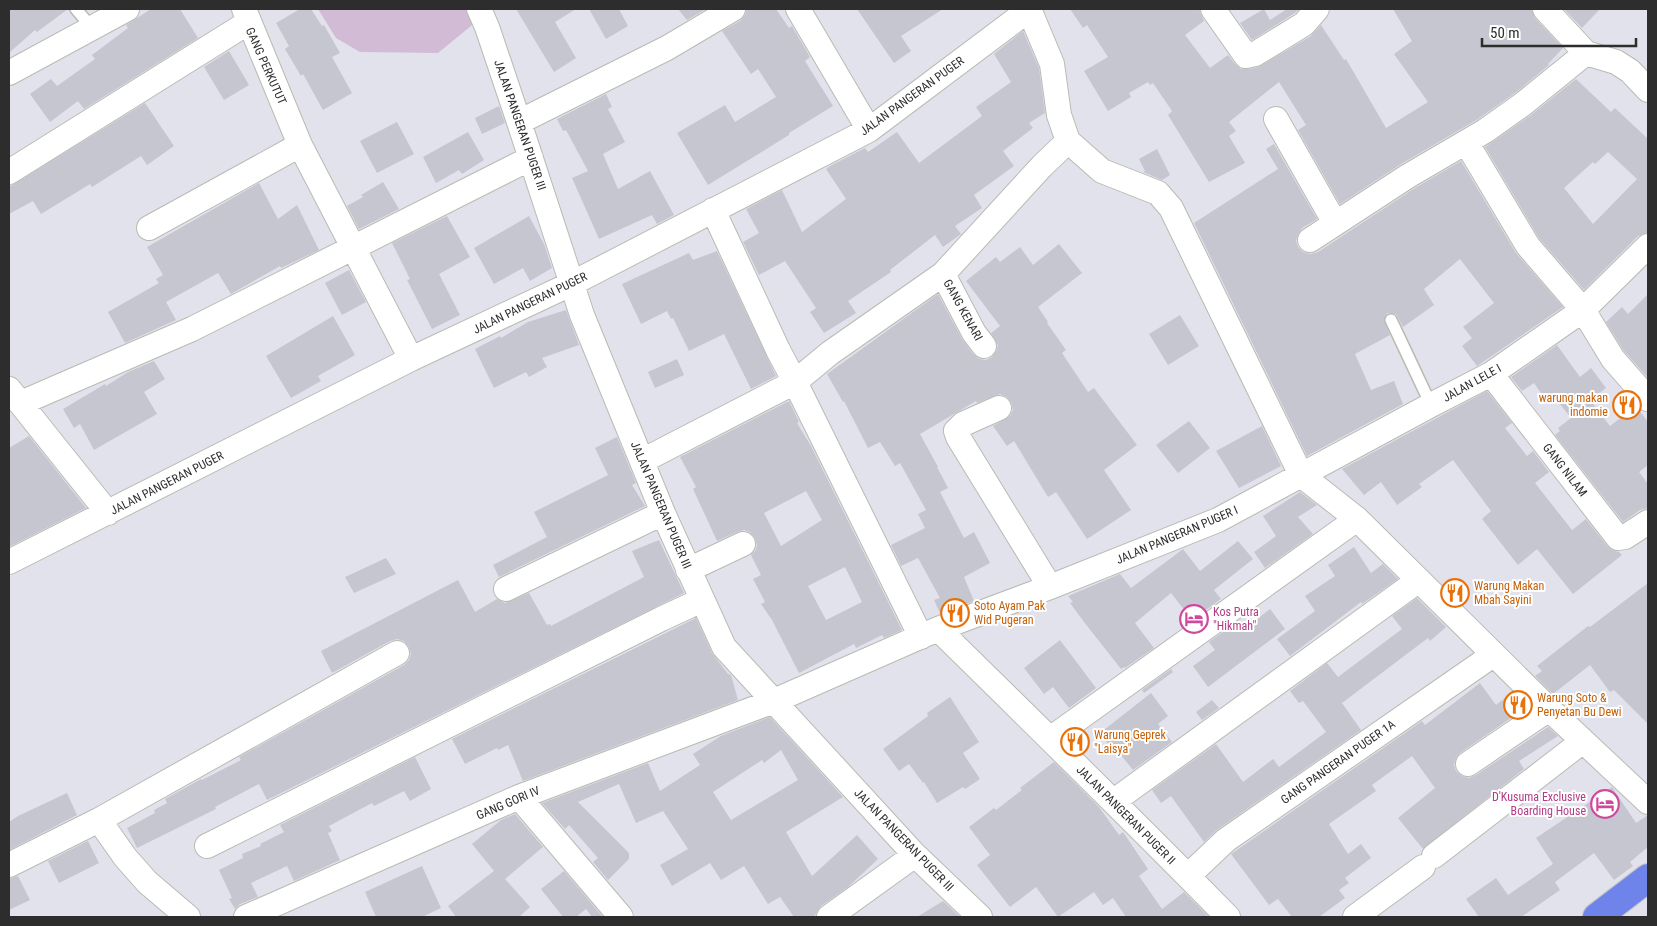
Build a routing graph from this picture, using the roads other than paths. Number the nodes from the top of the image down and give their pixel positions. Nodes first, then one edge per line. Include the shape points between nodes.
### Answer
1 (76, 9) edge
2 (127, 9) edge
3 (479, 9) edge
4 (733, 9) edge
5 (798, 9) edge
6 (1030, 9) edge
7 (1213, 9) edge
8 (1317, 9) edge
9 (1545, 9) edge
10 (246, 15) edge
11 (93, 29) junction
12 (1586, 53) junction
13 (9, 73) edge
14 (1648, 90) edge
15 (1276, 119) dead end
16 (519, 122) junction
17 (869, 130) junction
18 (1068, 141) junction
19 (1466, 142) junction
20 (300, 145) junction
21 (531, 158) junction
22 (9, 172) edge
23 (713, 210) junction
24 (1335, 223) junction
25 (148, 228) dead end
26 (1310, 240) dead end
27 (1648, 246) edge
28 (354, 247) junction
29 (943, 274) junction
30 (571, 284) junction
31 (1583, 310) junction
32 (1391, 320) dead end
33 (984, 346) dead end
34 (411, 359) junction
35 (1491, 374) junction
36 (795, 382) junction
37 (15, 396) edge
38 (1648, 399) edge
39 (1431, 404) junction
40 (999, 408) dead end
41 (642, 461) junction
42 (1301, 475) junction
43 (108, 513) junction
44 (663, 513) junction
45 (1357, 519) junction
46 (1648, 522) edge
47 (743, 544) dead end
48 (9, 562) edge
49 (688, 570) junction
50 (1419, 580) junction
51 (1050, 587) junction
52 (506, 589) dead end
53 (702, 600) junction
54 (929, 633) junction
55 (397, 653) dead end
56 (1493, 654) junction
57 (774, 701) junction
58 (1549, 709) junction
59 (1050, 739) junction
60 (1582, 741) junction
61 (1468, 764) dead end
62 (519, 797) junction
63 (1114, 801) junction
64 (1648, 802) edge
65 (98, 820) junction
66 (207, 846) dead end
67 (915, 855) junction
68 (9, 865) edge
69 (1188, 876) junction
70 (1648, 878) edge
71 (1648, 896) edge
72 (188, 917) edge
73 (246, 917) edge
74 (621, 917) edge
75 (829, 917) edge
76 (980, 917) edge
77 (1228, 917) edge
78 (1355, 917) edge
79 (1596, 917) edge
80 (1622, 917) edge

1 - 11 lane
2 - 11 street
3 - 16 street, JALAN PANGERAN PUGER III
4 - 16 street via 668,48
5 - 17 street
6 - 17 street, JALAN PANGERAN PUGER
6 - 18 street via 1052,64
7 - 8 street via 1246,56 1255,54 1304,24
9 - 12 street
10 - 20 street, GANG PERKUTUT
10 - 22 street, GANG PERKUTUT
11 - 13 street
12 - 14 street via 1630,70
12 - 19 street via 1523,104
15 - 24 street
16 - 21 street, JALAN PANGERAN PUGER III
17 - 23 street, JALAN PANGERAN PUGER
18 - 29 street
18 - 42 street via 1102,171 1158,193 1171,208
19 - 24 street
19 - 31 street via 1528,246
20 - 25 street
20 - 28 street, GANG PERKUTUT
21 - 28 street
21 - 30 street, JALAN PANGERAN PUGER III
23 - 30 street, JALAN PANGERAN PUGER
23 - 36 street, JALAN PANGERAN PUGER II
24 - 26 street
27 - 31 street, JALAN LELE I
28 - 34 street, GANG PERKUTUT
28 - 37 street via 192,329
29 - 33 street, GANG KENARI
29 - 36 street via 830,353
30 - 34 street, JALAN PANGERAN PUGER
30 - 41 street, JALAN PANGERAN PUGER III
31 - 35 street, JALAN LELE I
31 - 38 street via 1613,359
32 - 39 lane
34 - 43 street, JALAN PANGERAN PUGER
35 - 39 street, JALAN LELE I
35 - 46 street, GANG NILAM via 1618,538
36 - 41 street
36 - 54 street, JALAN PANGERAN PUGER II
37 - 43 street
39 - 42 street, JALAN LELE I
40 - 51 street via 956,431
41 - 44 street, JALAN PANGERAN PUGER III
42 - 45 street
42 - 51 street, JALAN PANGERAN PUGER I via 1218,520
43 - 48 street, JALAN PANGERAN PUGER
44 - 49 street, JALAN PANGERAN PUGER III
44 - 52 street
45 - 50 street
45 - 59 street
47 - 49 street
49 - 53 street, JALAN PANGERAN PUGER III
50 - 56 street
50 - 63 street
51 - 54 street, JALAN PANGERAN PUGER I
53 - 57 street, JALAN PANGERAN PUGER III via 724,648
53 - 66 street
54 - 57 street, JALAN PANGERAN PUGER I
54 - 59 street, JALAN PANGERAN PUGER II
55 - 65 street
56 - 58 street
56 - 69 street, GANG PANGERAN PUGER 1A via 1226,840
57 - 62 street, GANG GORI IV
57 - 67 street, JALAN PANGERAN PUGER III
58 - 60 street
58 - 61 street
59 - 63 street, JALAN PANGERAN PUGER II
60 - 64 street
60 - 78 street
62 - 73 street, GANG GORI IV
62 - 74 street
63 - 69 street, JALAN PANGERAN PUGER II
65 - 68 street
65 - 72 street via 147,882
67 - 75 street
67 - 76 street, JALAN PANGERAN PUGER III
69 - 77 street, JALAN PANGERAN PUGER II
70 - 79 highway
71 - 80 highway

